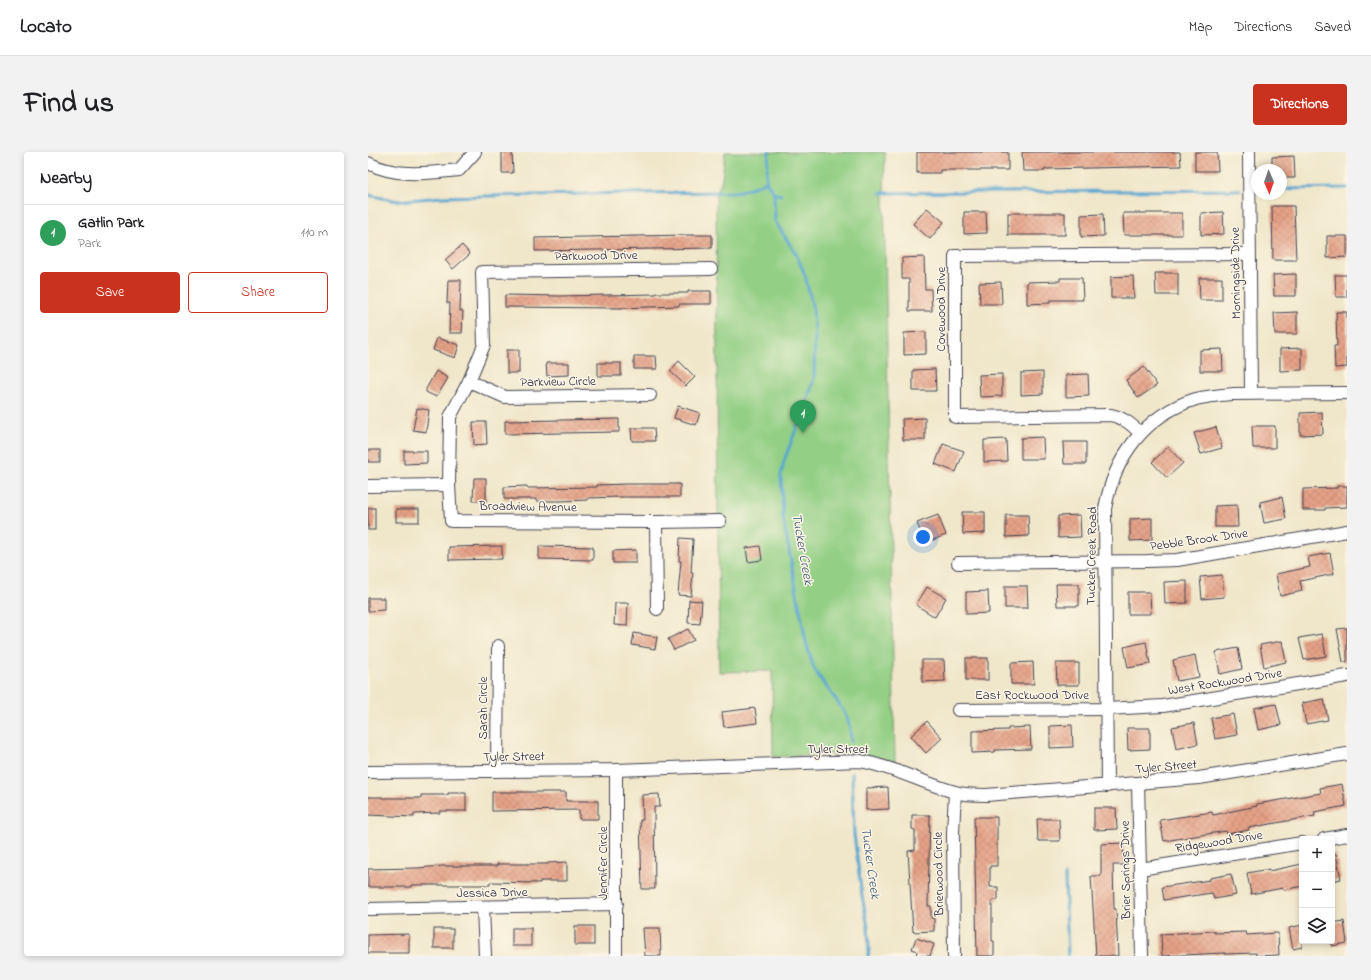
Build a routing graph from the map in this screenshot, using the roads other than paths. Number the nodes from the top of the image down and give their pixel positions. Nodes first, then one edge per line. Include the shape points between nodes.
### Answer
1 (475, 152) edge
2 (1249, 152) edge
3 (368, 163) edge
4 (1250, 254) junction
5 (710, 269) dead end
6 (469, 382) junction
7 (1252, 393) junction
8 (1347, 393) edge
9 (650, 395) dead end
10 (1140, 434) junction
11 (449, 485) junction
12 (368, 486) edge
13 (720, 521) dead end
14 (656, 522) junction
15 (1347, 531) edge
16 (1105, 561) junction
17 (958, 563) dead end
18 (657, 609) dead end
19 (498, 646) dead end
20 (1347, 676) edge
21 (1106, 709) junction
22 (958, 710) dead end
23 (1347, 754) edge
24 (616, 770) junction
25 (497, 771) junction
26 (368, 772) edge
27 (1138, 783) junction
28 (1107, 786) junction
29 (955, 792) junction
30 (1347, 835) edge
31 (1335, 837) edge
32 (1299, 843) edge
33 (1140, 869) junction
34 (617, 904) junction
35 (483, 907) junction
36 (368, 909) edge
37 (485, 956) edge
38 (616, 956) edge
39 (954, 956) edge
40 (1142, 956) edge

1 - 3 street via 459,170 416,174 380,169
2 - 4 street, Morningside Drive
4 - 7 street, Morningside Drive
4 - 10 street, Covewood Drive via 956,256 955,417 1111,415 1127,420
5 - 6 street, Parkwood Drive via 482,272 484,345
6 - 9 street, Parkview Circle via 505,397
6 - 11 street via 450,417
7 - 8 street, Tucker Creek Road
7 - 10 street, Tucker Creek Road via 1214,395 1196,399 1162,415
10 - 16 street, Tucker Creek Road via 1120,462 1108,494 1105,509
11 - 12 street
11 - 14 street, Broadview Avenue via 451,521
13 - 14 street, Broadview Avenue
14 - 18 street
15 - 16 street, Pebble Brook Drive via 1176,560
16 - 17 street, Pebble Brook Drive
16 - 21 street, Tucker Creek Road
19 - 25 street, Sarah Circle
20 - 21 street, West Rockwood Drive via 1163,706
21 - 22 street, East Rockwood Drive
21 - 28 street, Tucker Creek Road
23 - 27 street, Tyler Street via 1231,774
24 - 25 street, Tyler Street
24 - 29 street, Tyler Street via 860,761 888,767
24 - 34 street, Jennifer Circle
25 - 26 street, Tyler Street
27 - 28 street, Tyler Street
27 - 33 street, Brier Springs Drive
28 - 29 street, Tyler Street via 986,796
29 - 39 street, Brierwood Circle
30 - 31 street
32 - 33 street, Ridgewood Drive
33 - 40 street, Brier Springs Drive
34 - 35 street, Jessica Drive
34 - 38 street, Jennifer Circle
35 - 36 street, Jessica Drive
35 - 37 street

